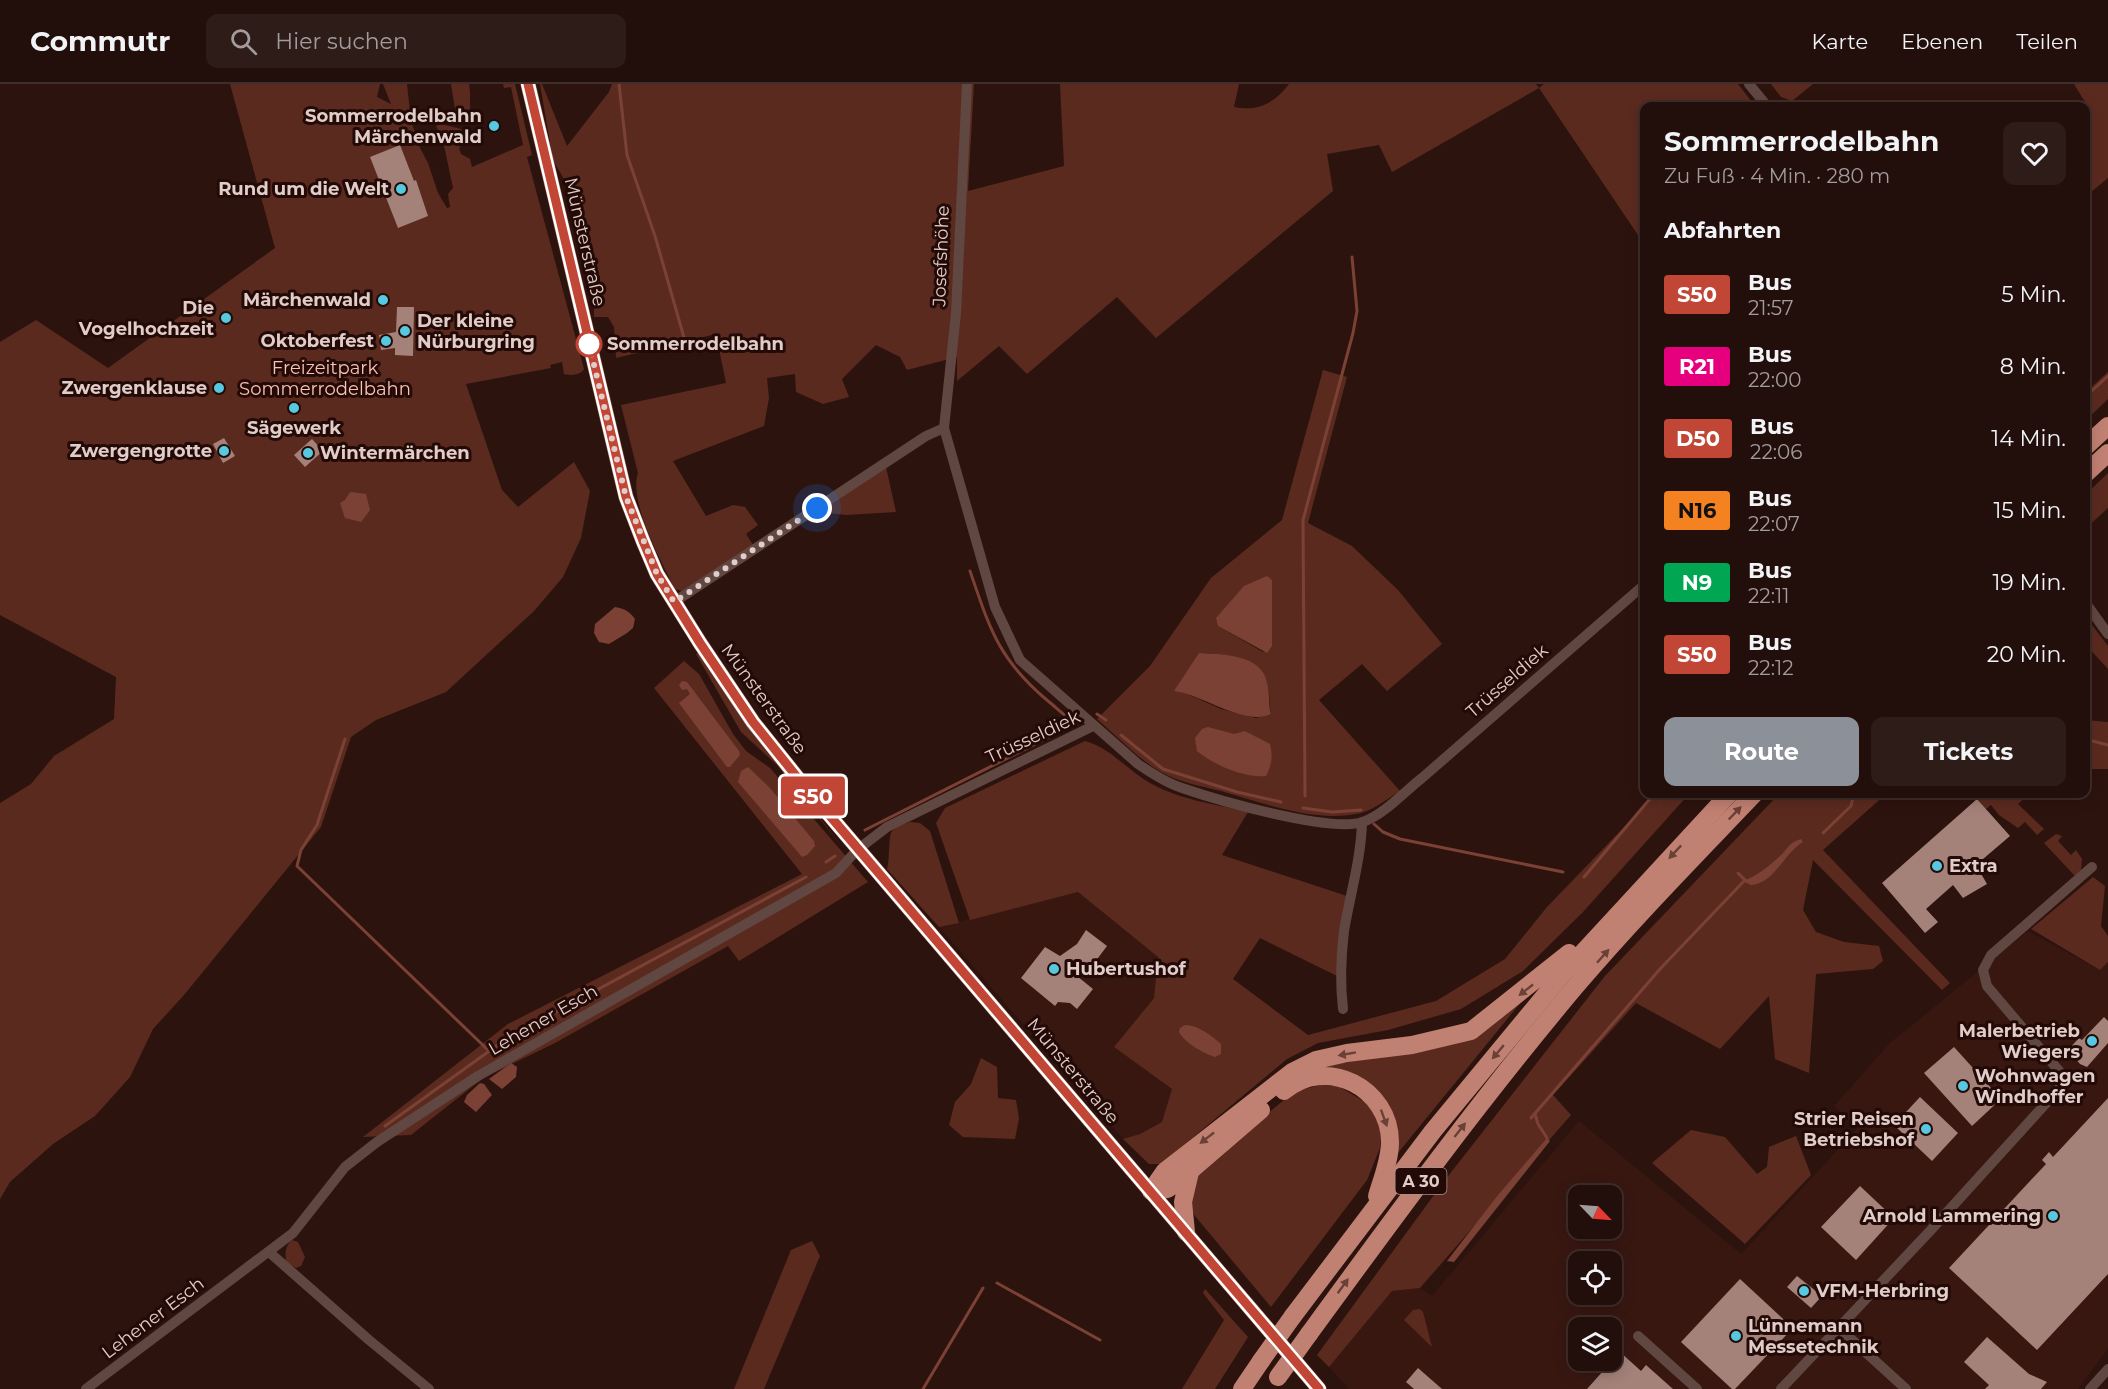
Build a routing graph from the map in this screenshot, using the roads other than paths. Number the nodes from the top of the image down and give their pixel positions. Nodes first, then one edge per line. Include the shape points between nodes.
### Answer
1 (528, 84) edge
2 (967, 84) edge
3 (1749, 84) edge
4 (1764, 102) edge
5 (2108, 426) edge
6 (944, 428) junction
7 (2090, 442) edge
8 (2108, 453) edge
9 (2090, 469) edge
10 (1640, 588) edge
11 (674, 602) junction
12 (2090, 609) edge
13 (2108, 634) edge
14 (1093, 726) junction
15 (1725, 798) edge
16 (1750, 798) edge
17 (1362, 822) junction
18 (857, 850) junction
19 (2092, 867) dead end
20 (1605, 928) junction
21 (1342, 1009) dead end
22 (1190, 1172) junction
23 (1151, 1191) junction
24 (1373, 1208) junction
25 (1186, 1232) junction
26 (270, 1252) junction
27 (1839, 1328) junction
28 (1638, 1336) dead end
29 (2108, 1369) edge
30 (1274, 1383) edge
31 (86, 1389) edge
32 (429, 1389) edge
33 (1242, 1389) edge
34 (1319, 1389) edge
35 (1697, 1389) edge
36 (1780, 1389) edge
37 (1906, 1389) edge
38 (2090, 1389) edge

1 - 11 main road, Münsterstraße via 626,497 657,574
2 - 6 street, Josefshöhe via 956,313
3 - 4 street
5 - 7 highway
6 - 11 street via 926,436
6 - 14 street, Josefshöhe via 995,608 1020,660
8 - 9 highway
10 - 17 street, Trüsseldiek via 1422,778
11 - 18 main road, Münsterstraße via 753,722
12 - 13 street
14 - 17 street, Trüsseldiek via 1154,776 1180,788 1332,824
14 - 18 street, Trüsseldiek via 924,807 887,827
15 -> 20 highway, A 30
30 -> 16 highway, A 30, bridge via 1449,1144 1576,987
17 - 21 street via 1344,933
18 - 23 main road, Münsterstraße
18 - 26 street, Lehener Esch via 836,873 478,1076 377,1142 345,1167 293,1233
19 - 27 street via 1991,955 1983,970 1987,986 2060,1072 2059,1089
20 -> 23 highway via 1471,1031 1316,1060 1292,1072 1166,1171
20 -> 24 highway, A 30 via 1486,1066
22 - 23 highway via 1167,1189
22 -> 24 highway via 1292,1084 1332,1075 1367,1090 1387,1120 1390,1142
22 - 25 highway via 1183,1202
23 - 25 main road, Münsterstraße
24 - 33 highway, A 30, bridge
25 - 34 main road, Münsterstraße
26 - 31 street, Lehener Esch
26 - 32 street
27 - 36 street
27 - 37 street
28 - 35 street
29 - 38 street

